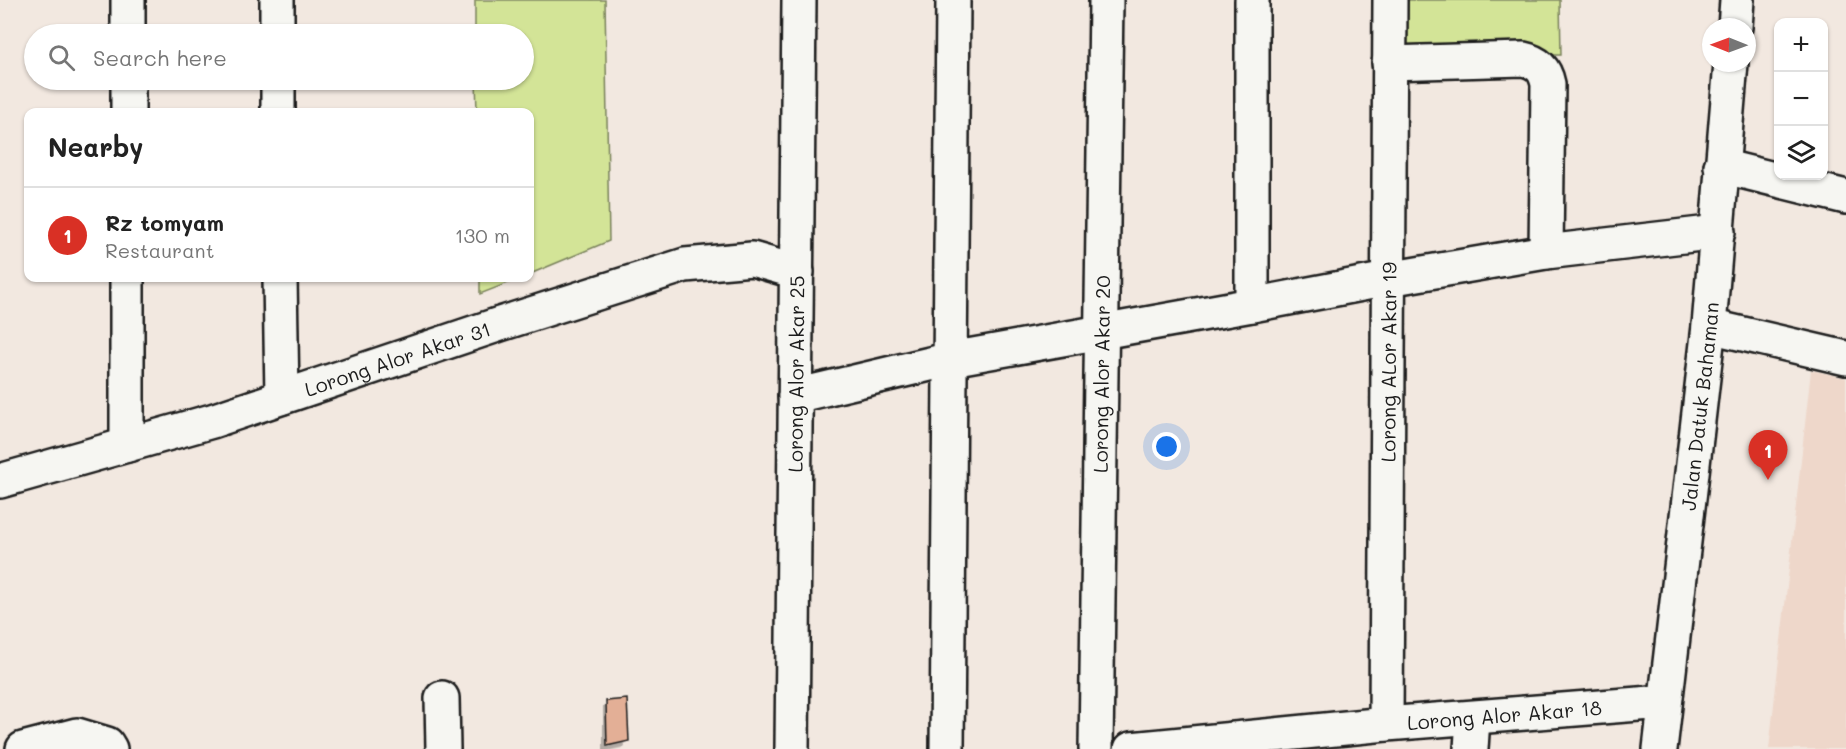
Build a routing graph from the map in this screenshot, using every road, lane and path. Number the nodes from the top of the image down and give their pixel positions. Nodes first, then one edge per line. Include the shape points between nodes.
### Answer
1 (128, 0) edge
2 (277, 0) edge
3 (799, 0) edge
4 (953, 0) edge
5 (1106, 0) edge
6 (1252, 0) edge
7 (1390, 0) edge
8 (1737, 0) edge
9 (1736, 18) edge
10 (128, 24) edge
11 (277, 24) edge
12 (1389, 63) junction
13 (1730, 72) edge
14 (128, 90) edge
15 (278, 90) edge
16 (128, 108) edge
17 (278, 108) edge
18 (1721, 166) junction
19 (1846, 198) edge
20 (1718, 232) junction
21 (1546, 252) junction
22 (797, 272) junction
23 (1388, 279) junction
24 (127, 282) edge
25 (280, 282) edge
26 (1252, 305) junction
27 (1708, 326) junction
28 (1102, 333) junction
29 (1846, 358) edge
30 (951, 359) junction
31 (795, 396) junction
32 (282, 397) junction
33 (127, 445) junction
34 (0, 481) edge
35 (442, 698) dead end
36 (1664, 702) junction
37 (1386, 724) junction
38 (1472, 734) edge
39 (1297, 741) edge
40 (109, 746) edge
41 (23, 749) edge
42 (442, 749) edge
43 (792, 749) edge
44 (947, 749) edge
45 (1096, 749) edge
46 (1131, 749) edge
47 (1660, 749) edge

1 - 10 street
2 - 11 street
3 - 22 street, Lorong Alor Akar 25
4 - 30 street
5 - 28 street, Lorong Alor Akar 20
6 - 26 street
7 - 12 street, Lorong ALor Akar 19
8 - 9 street
12 - 21 street via 1523,59 1540,66 1548,84
12 - 23 street, Lorong ALor Akar 19
13 - 18 street, Jalan Datuk Bahaman
14 - 16 street
15 - 17 street
18 - 19 street
18 - 20 street, Jalan Datuk Bahaman
20 - 21 street
20 - 27 street, Jalan Datuk Bahaman
21 - 23 street
22 - 31 street, Lorong Alor Akar 25
22 - 32 street, Lorong Alor Akar 31 via 752,259 685,265
23 - 26 street
23 - 37 street, Lorong ALor Akar 19
24 - 33 street
25 - 32 street
26 - 28 street
27 - 29 street
27 - 36 street, Jalan Datuk Bahaman
28 - 30 street
28 - 45 street, Lorong Alor Akar 20
30 - 31 street
30 - 44 street
31 - 43 street, Lorong Alor Akar 25
32 - 33 street, Lorong Alor Akar 31
33 - 34 street, Lorong Alor Akar 31
35 - 42 street
36 - 38 street, Lorong Alor Akar 18
36 - 47 street, Jalan Datuk Bahaman
37 - 38 street, Lorong Alor Akar 18
37 - 39 street, Lorong Alor Akar 18
39 - 46 street, Lorong Alor Akar 18
40 - 41 street via 77,735

